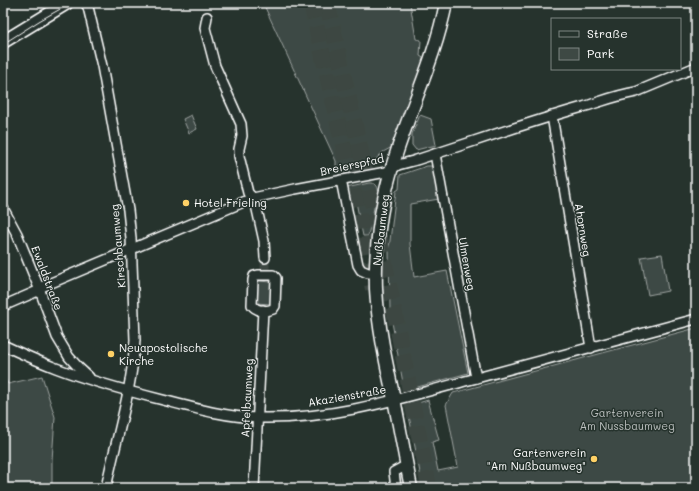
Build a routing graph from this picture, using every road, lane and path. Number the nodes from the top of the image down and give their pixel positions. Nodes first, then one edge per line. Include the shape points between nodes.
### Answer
1 (67, 3) edge
2 (85, 3) edge
3 (446, 3) edge
4 (207, 17) dead end
5 (3, 42) edge
6 (696, 67) edge
7 (552, 116) junction
8 (435, 154) junction
9 (392, 169) junction
10 (341, 180) junction
11 (253, 198) junction
12 (3, 208) edge
13 (132, 250) junction
14 (265, 258) tunnel mouth
15 (376, 273) junction
16 (39, 289) junction
17 (3, 306) edge
18 (263, 310) junction
19 (696, 319) edge
20 (3, 345) edge
21 (591, 348) junction
22 (68, 357) junction
23 (57, 369) junction
24 (476, 378) junction
25 (93, 380) junction
26 (128, 391) junction
27 (394, 400) junction
28 (257, 418) junction
29 (407, 465) junction
30 (106, 488) edge
31 (254, 488) edge
32 (396, 488) edge
33 (411, 488) edge

1 - 5 street
2 - 13 street, Kirschbaumweg via 102,66 128,210
3 - 9 street, Nußbaumweg via 440,31
4 - 11 street via 205,28 215,66 241,124 239,156 248,193
6 - 7 street, Breierspfad via 636,92
7 - 8 street, Breierspfad
7 - 21 street, Ahornweg
8 - 9 street, Breierspfad
8 - 24 street, Ulmenweg
9 - 10 street, Breierspfad
9 - 15 street, Nußbaumweg via 380,218
10 - 11 street, Breierspfad
10 - 15 street via 358,265 361,270
11 - 13 street, Breierspfad
11 - 14 street via 264,241
12 - 16 street, Ewaldstraße via 17,234
13 - 16 street, Breierspfad
13 - 26 street, Kirschbaumweg via 135,340
15 - 27 street, Nußbaumweg via 379,320
16 - 17 street, Breierspfad
16 - 22 street, Ewaldstraße via 57,337
18 - 18 street via 257,310 252,305 254,276 264,272 276,278 276,281 275,306 269,311
18 - 28 street, Apfelbaumweg
19 - 21 street, Akazienstraße
20 - 23 street, Akazienstraße
21 - 24 street, Akazienstraße
22 - 23 street via 68,362
22 - 25 street, Ewaldstraße
23 - 25 street, Akazienstraße
24 - 27 street, Akazienstraße
25 - 26 street, Akazienstraße
26 - 28 street, Akazienstraße via 209,412
26 - 30 street, Kirschbaumweg
27 - 28 street, Akazienstraße via 316,415
27 - 29 street, Nußbaumweg
28 - 31 street, Apfelbaumweg
29 - 32 street via 394,472
29 - 33 street, Nußbaumweg

